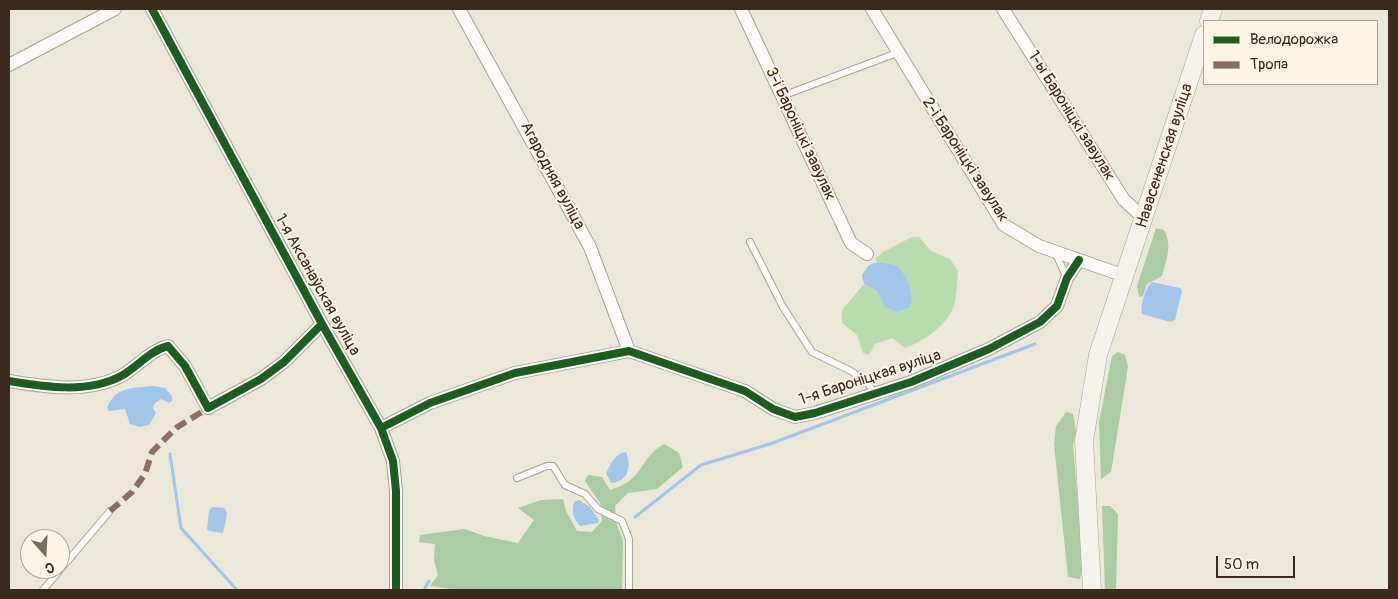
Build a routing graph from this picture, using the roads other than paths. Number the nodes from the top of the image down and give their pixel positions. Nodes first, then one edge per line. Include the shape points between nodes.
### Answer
1 (115, 9) edge
2 (152, 9) edge
3 (459, 9) edge
4 (741, 9) edge
5 (872, 9) edge
6 (1003, 9) edge
7 (1203, 38) edge
8 (897, 53) junction
9 (9, 65) edge
10 (782, 96) junction
11 (1145, 220) junction
12 (750, 242) dead end
13 (1055, 252) junction
14 (867, 254) dead end
15 (1079, 260) junction
16 (1125, 276) junction
17 (1067, 278) junction
18 (322, 324) junction
19 (629, 351) junction
20 (9, 381) edge
21 (874, 393) junction
22 (381, 428) junction
23 (517, 478) dead end
24 (110, 511) dead end
25 (43, 590) edge
26 (396, 590) edge
27 (629, 590) edge
28 (1092, 590) edge

1 - 9 street
2 - 18 street, 1-я Аксанаўская вуліца
3 - 19 street, Агародняя вуліца via 590,247
4 - 10 street, 3-і Бароніцкі завулак
5 - 8 street, 2-і Бароніцкі завулак
6 - 11 street, 1-ы Бароніцкі завулак via 1124,200
7 - 11 main road, Навасененская вуліца
8 - 10 lane
8 - 13 street, 2-і Бароніцкі завулак via 1004,225
10 - 14 street, 3-і Бароніцкі завулак via 851,243
11 - 16 main road, Навасененская вуліца
12 - 21 lane via 783,307 812,352 868,382
13 - 15 street, 2-і Бароніцкі завулак
13 - 17 lane
15 - 16 street, 2-і Бароніцкі завулак
15 - 17 street, 1-я Бароніцкая вуліца
16 - 28 main road, Навасененская вуліца via 1098,355 1084,441
17 - 21 street, 1-я Бароніцкая вуліца via 1056,306 1040,322 989,349 911,382
18 - 20 street via 284,362 261,379 208,408 185,366 168,346 160,348 122,375 101,383 55,387
18 - 22 street, 1-я Аксанаўская вуліца
19 - 21 street, 1-я Бароніцкая вуліца via 746,391 773,409 795,417
19 - 22 street, 1-я Бароніцкая вуліца via 515,373 430,402
22 - 26 street, 1-я Аксанаўская вуліца via 393,460 396,491
23 - 27 lane via 553,466 564,486 585,494 598,509 622,521 630,539
24 - 25 lane

